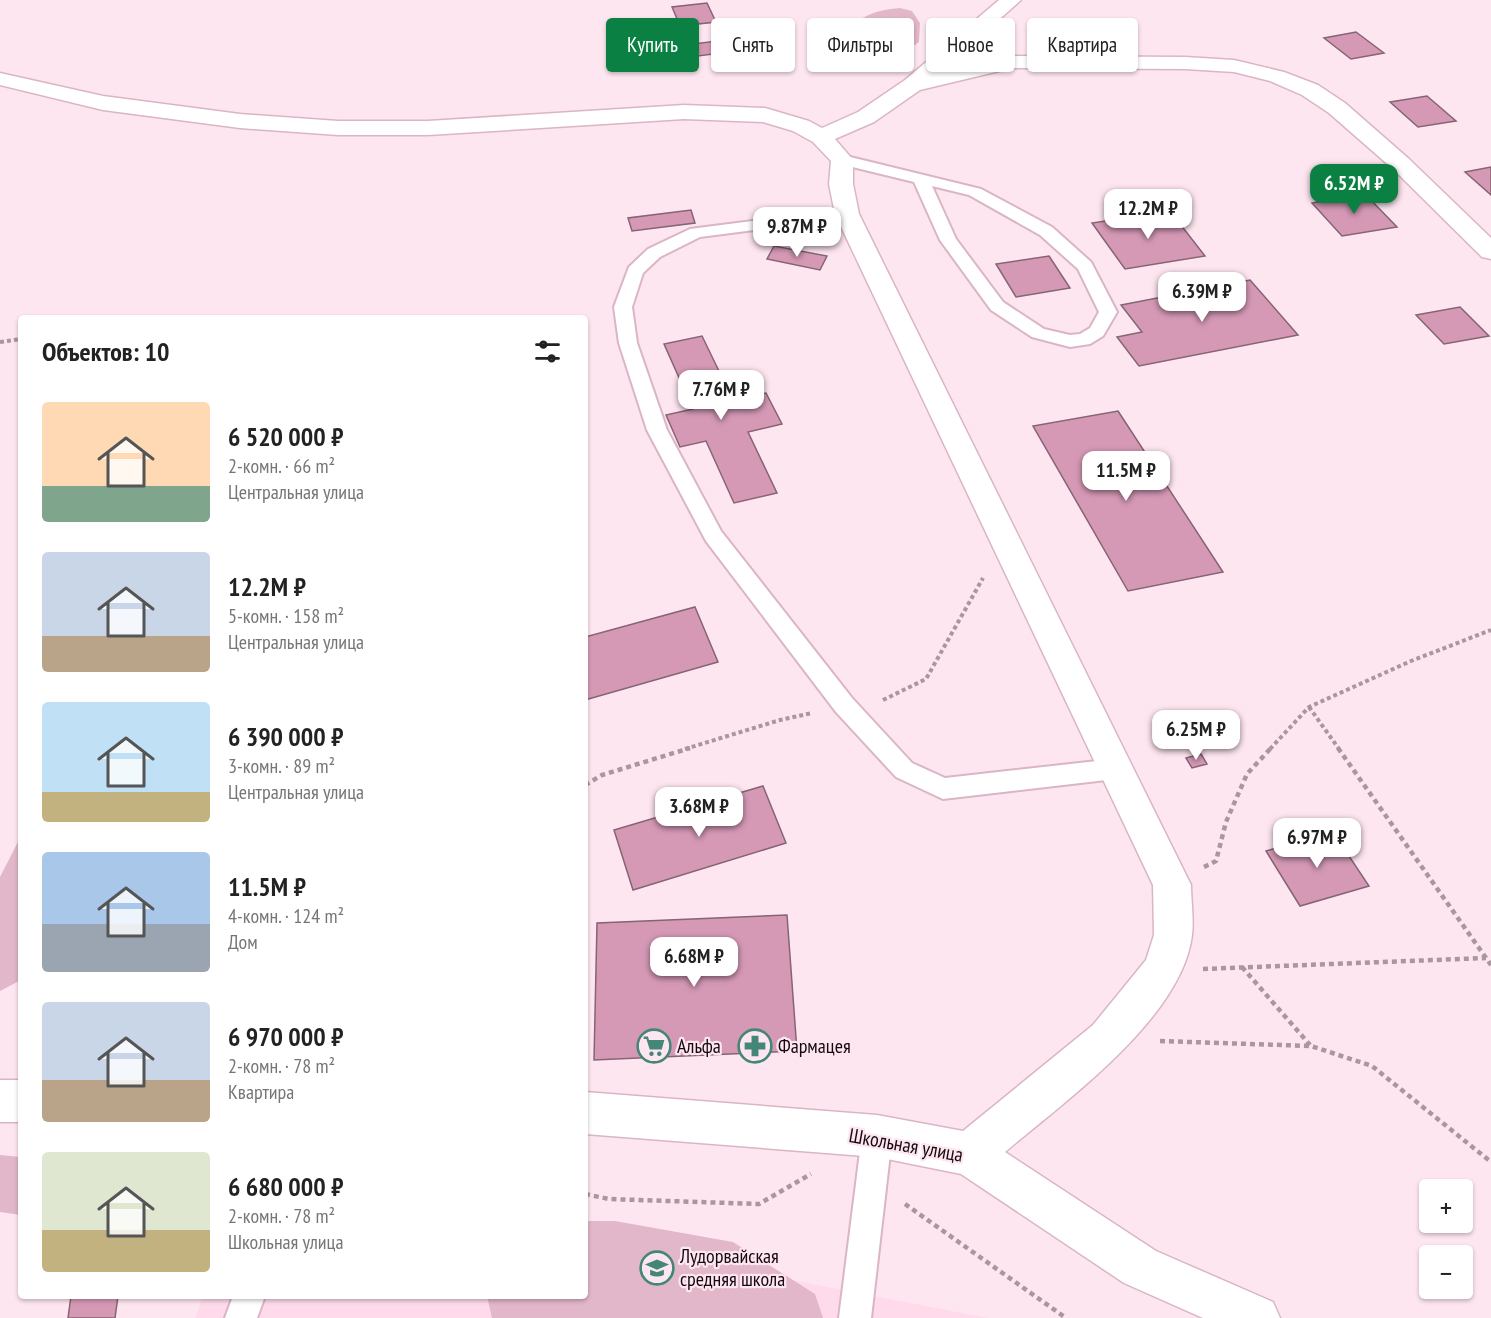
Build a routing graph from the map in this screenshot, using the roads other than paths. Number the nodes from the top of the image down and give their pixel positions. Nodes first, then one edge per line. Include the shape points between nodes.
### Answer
1 (1011, 0) edge
2 (0, 79) edge
3 (913, 85) junction
4 (821, 137) junction
5 (842, 160) junction
6 (921, 180) junction
7 (847, 214) junction
8 (1491, 252) edge
9 (1115, 769) junction
10 (0, 1101) edge
11 (18, 1101) edge
12 (588, 1113) edge
13 (969, 1154) junction
14 (875, 1156) junction
15 (248, 1299) edge
16 (241, 1318) edge
17 (855, 1318) edge
18 (1257, 1318) edge

1 - 3 street
2 - 4 street via 103,103 240,121 338,128 428,128 731,112 765,115
3 - 4 street via 866,117
3 - 8 street via 1012,62 1185,63 1234,66 1276,76 1310,90 1337,108
4 - 5 street
5 - 6 lane
5 - 7 street via 841,184
6 - 6 lane via 975,192 1046,231 1085,266 1108,312 1097,332 1084,340 1038,333 997,306 948,240
7 - 9 street
7 - 9 lane via 696,233 654,253 635,271 623,307 628,343 657,430 713,536 844,705 904,770 943,789
9 - 13 street via 1172,885 1173,935 1163,970 1107,1038
10 - 11 street
12 - 14 street, Школьная улица via 754,1125
13 - 14 street, Школьная улица
13 - 18 street, Школьная улица via 1140,1267
14 - 17 lane
15 - 16 lane

